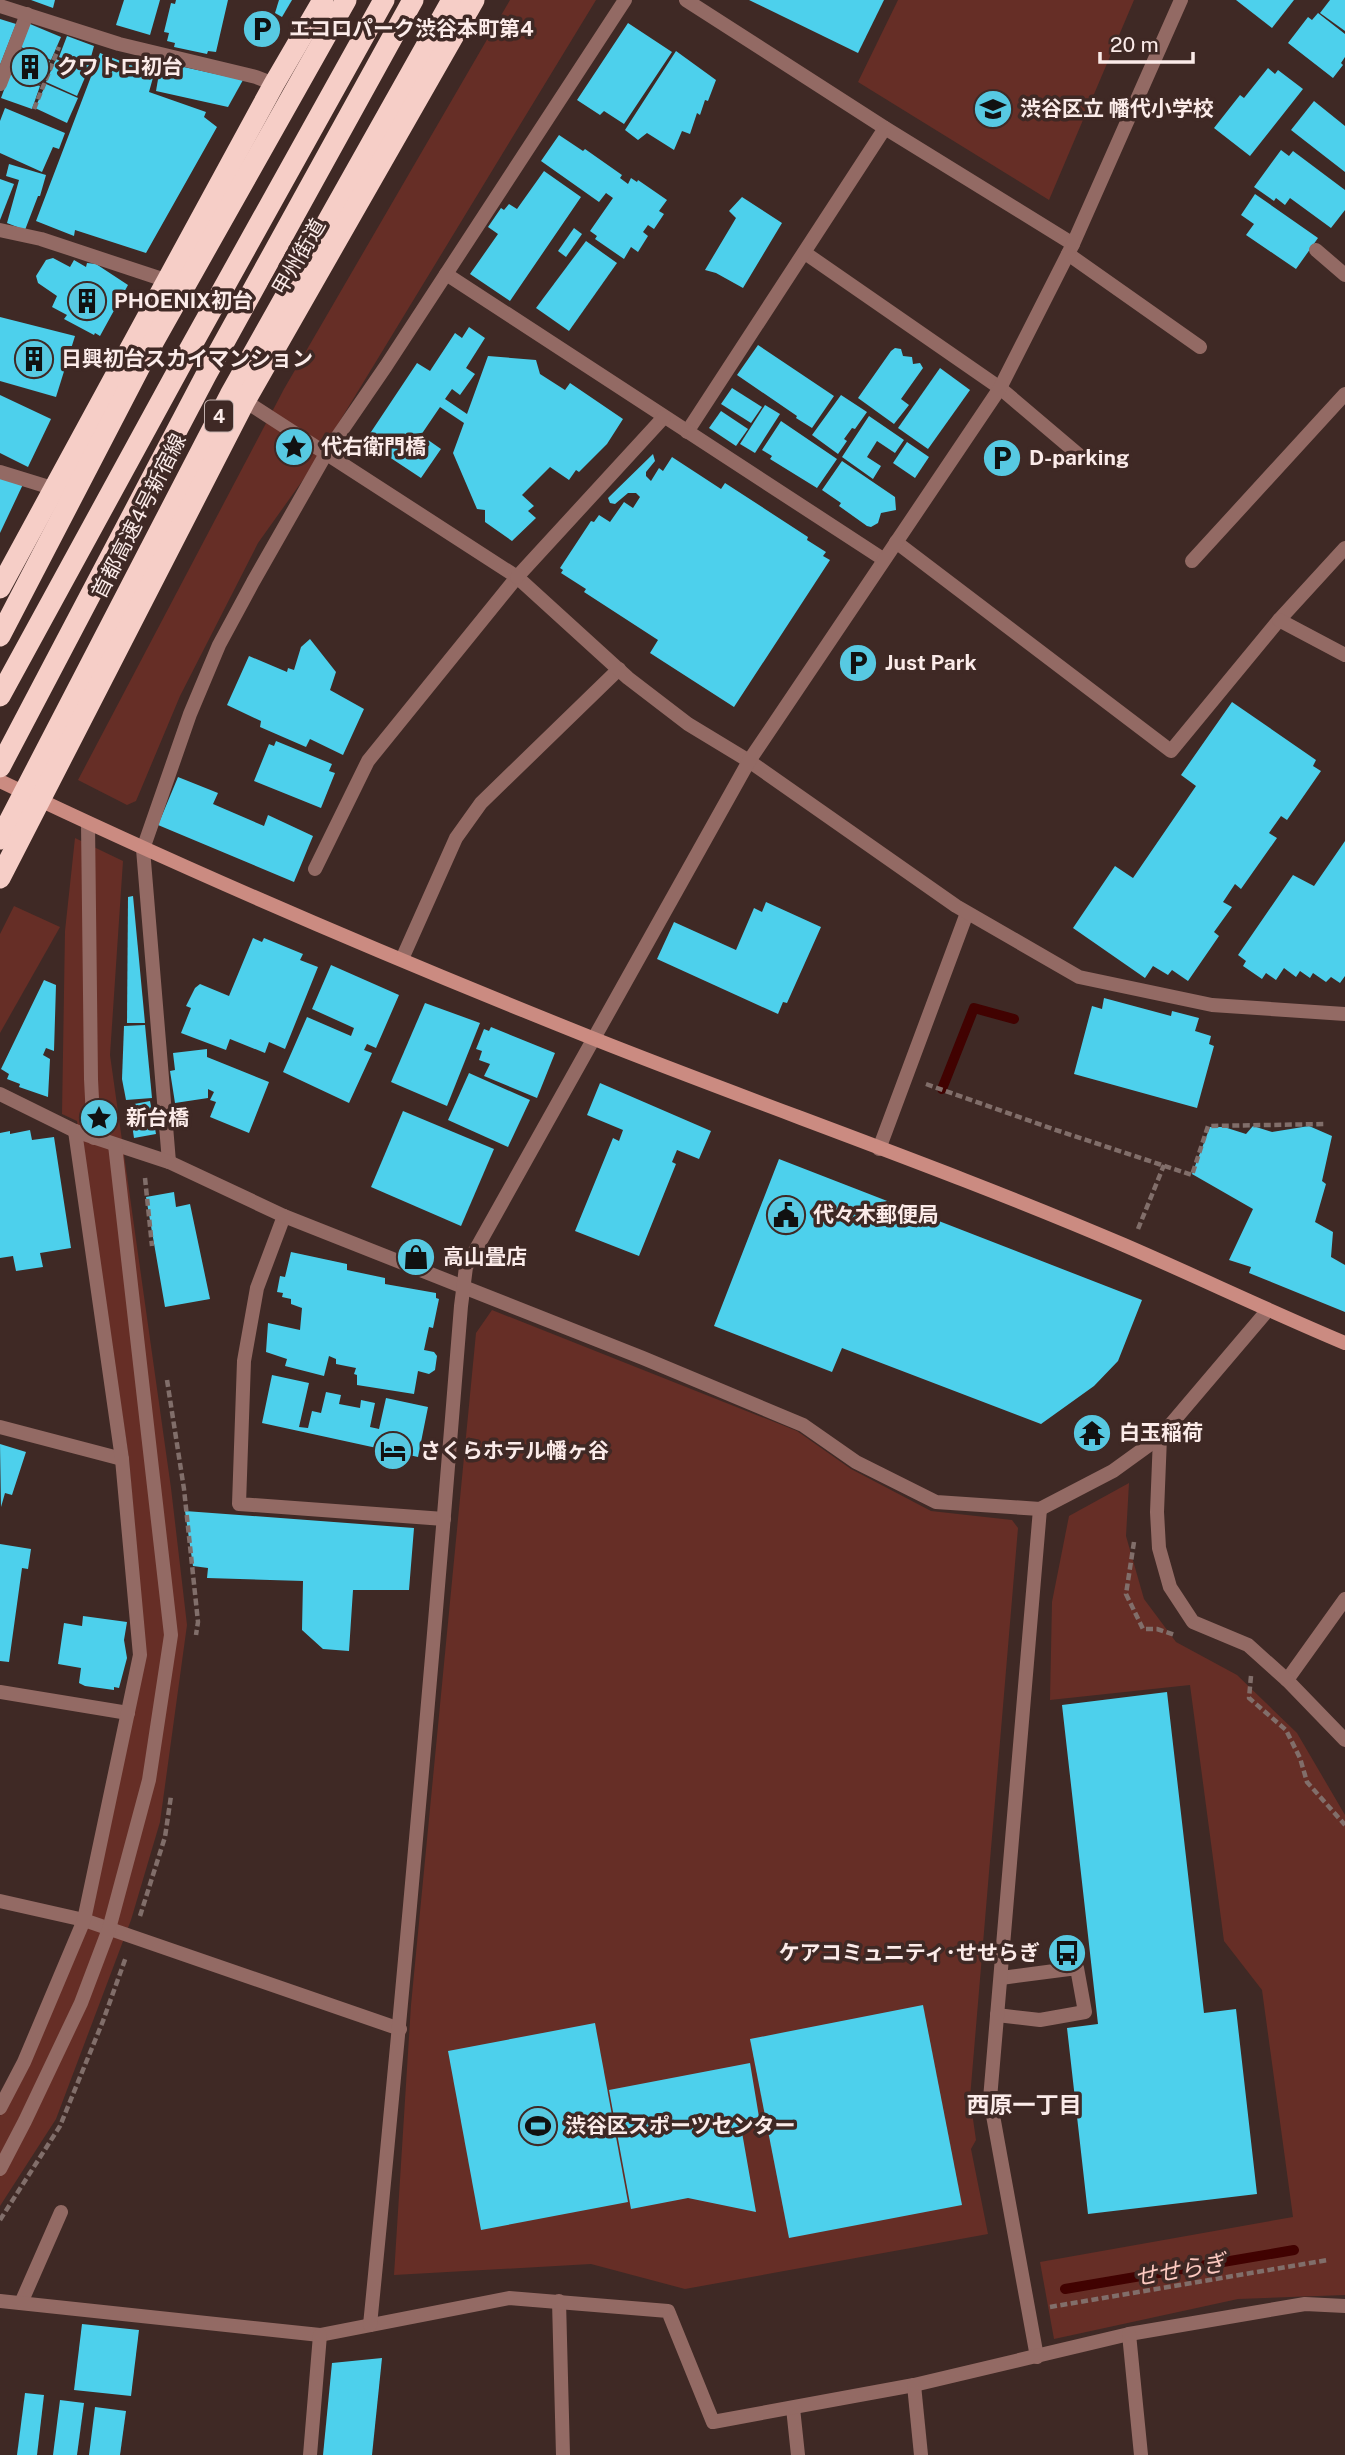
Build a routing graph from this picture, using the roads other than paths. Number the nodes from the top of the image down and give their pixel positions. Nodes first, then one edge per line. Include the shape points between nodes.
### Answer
1 (323, 0) edge
2 (346, 0) edge
3 (384, 0) edge
4 (413, 0) edge
5 (452, 0) edge
6 (474, 0) edge
7 (625, 0) edge
8 (685, 0) edge
9 (1181, 0) edge
10 (0, 6) edge
11 (27, 15) junction
12 (0, 84) edge
13 (274, 84) junction
14 (885, 128) junction
15 (0, 230) edge
16 (1070, 249) junction
17 (1316, 250) dead end
18 (805, 253) junction
19 (446, 274) junction
20 (1345, 275) edge
21 (168, 281) junction
22 (1200, 346) dead end
23 (1000, 388) junction
24 (1345, 394) edge
25 (245, 401) junction
26 (664, 417) junction
27 (687, 432) junction
28 (327, 452) junction
29 (1079, 455) dead end
30 (0, 472) edge
31 (52, 488) junction
32 (896, 542) junction
33 (1345, 548) edge
34 (883, 559) junction
35 (1192, 561) dead end
36 (517, 578) junction
37 (0, 588) edge
38 (1279, 621) junction
39 (0, 636) edge
40 (1345, 655) edge
41 (619, 669) junction
42 (0, 696) edge
43 (748, 761) junction
44 (0, 767) edge
45 (0, 781) edge
46 (39, 800) junction
47 (88, 823) junction
48 (0, 839) edge
49 (143, 849) junction
50 (315, 869) dead end
51 (0, 878) edge
52 (967, 913) junction
53 (402, 959) junction
54 (1345, 1014) edge
55 (593, 1038) junction
56 (0, 1094) edge
57 (75, 1131) junction
58 (94, 1139) junction
59 (115, 1145) junction
60 (879, 1149) junction
61 (169, 1162) junction
62 (284, 1216) junction
63 (462, 1288) junction
64 (1267, 1311) junction
65 (1345, 1343) edge
66 (0, 1427) edge
67 (1160, 1437) junction
68 (122, 1459) junction
69 (1040, 1509) junction
70 (444, 1519) junction
71 (1345, 1599) edge
72 (1287, 1680) junction
73 (0, 1692) edge
74 (128, 1713) junction
75 (1345, 1740) edge
76 (0, 1901) edge
77 (84, 1920) junction
78 (109, 1929) junction
79 (1001, 1978) junction
80 (997, 2015) junction
81 (400, 2029) junction
82 (0, 2108) edge
83 (0, 2169) edge
84 (61, 2213) dead end
85 (0, 2301) edge
86 (559, 2301) junction
87 (21, 2303) junction
88 (1345, 2306) edge
89 (370, 2325) junction
90 (1129, 2334) junction
91 (320, 2335) junction
92 (1037, 2357) junction
93 (914, 2385) junction
94 (793, 2408) junction
95 (310, 2455) edge
96 (562, 2455) edge
97 (798, 2455) edge
98 (921, 2455) edge
99 (1141, 2455) edge

1 - 13 highway
2 - 39 highway via 146,355
3 - 42 highway
4 - 44 highway via 206,375
5 - 48 highway, 首都高速4号新宿線 / 4 via 230,395
6 - 25 highway, 甲州街道
7 - 19 street
8 - 14 street
9 - 16 street
10 - 11 street
11 - 12 street
11 - 13 street
13 - 21 highway
14 - 16 street
14 - 18 street
15 - 21 street
16 - 22 street
16 - 23 street
17 - 20 street
18 - 23 street
18 - 27 street
19 - 26 street
19 - 28 street
21 - 31 highway
23 - 29 street
23 - 32 street
24 - 35 street
25 - 28 street
25 - 46 highway, 甲州街道
26 - 27 street
26 - 36 street
27 - 34 street
28 - 36 street
28 - 49 street via 219,645
30 - 31 street
31 - 37 highway
32 - 34 street
32 - 38 street via 1171,751
33 - 38 street
34 - 43 street
36 - 41 street
36 - 50 street via 368,761
38 - 40 street
41 - 43 street via 688,724
41 - 53 street via 481,803 456,838
43 - 52 street
43 - 55 street
45 - 46 street
46 - 47 street
46 - 51 highway, 甲州街道
47 - 49 street
47 - 58 street
49 - 53 street
49 - 61 street
52 - 54 street via 1079,977 1212,1006
52 - 60 street
53 - 55 street
55 - 60 street
55 - 63 street via 466,1267
56 - 57 street
57 - 58 street
57 - 68 street
58 - 59 street
59 - 61 street
59 - 78 street via 171,1635 149,1780
60 - 64 street via 1130,1248
61 - 62 street
62 - 63 street
62 - 70 street via 257,1288 244,1361 239,1504
63 - 69 street via 803,1424 856,1462 936,1502
63 - 70 street
64 - 65 street
64 - 67 street
66 - 68 street
67 - 69 street via 1113,1471
67 - 72 street via 1158,1536 1170,1587 1193,1622 1248,1645
68 - 74 street via 140,1655
69 - 79 street
70 - 81 street
71 - 72 street
72 - 75 street
73 - 74 street
74 - 77 street
76 - 77 street
77 - 78 street
77 - 82 street
78 - 81 street
78 - 83 street via 81,2003
79 - 80 street
79 - 80 street via 1077,1968 1085,2012 1041,2020
80 - 92 street via 990,2099
81 - 89 street
84 - 87 street
85 - 87 street
86 - 89 street via 509,2298
86 - 94 street via 668,2311 713,2422
86 - 96 street
87 - 91 street
88 - 90 street via 1305,2304
89 - 91 street
90 - 92 street
90 - 99 street
91 - 95 street
92 - 93 street
93 - 94 street
93 - 98 street
94 - 97 street

